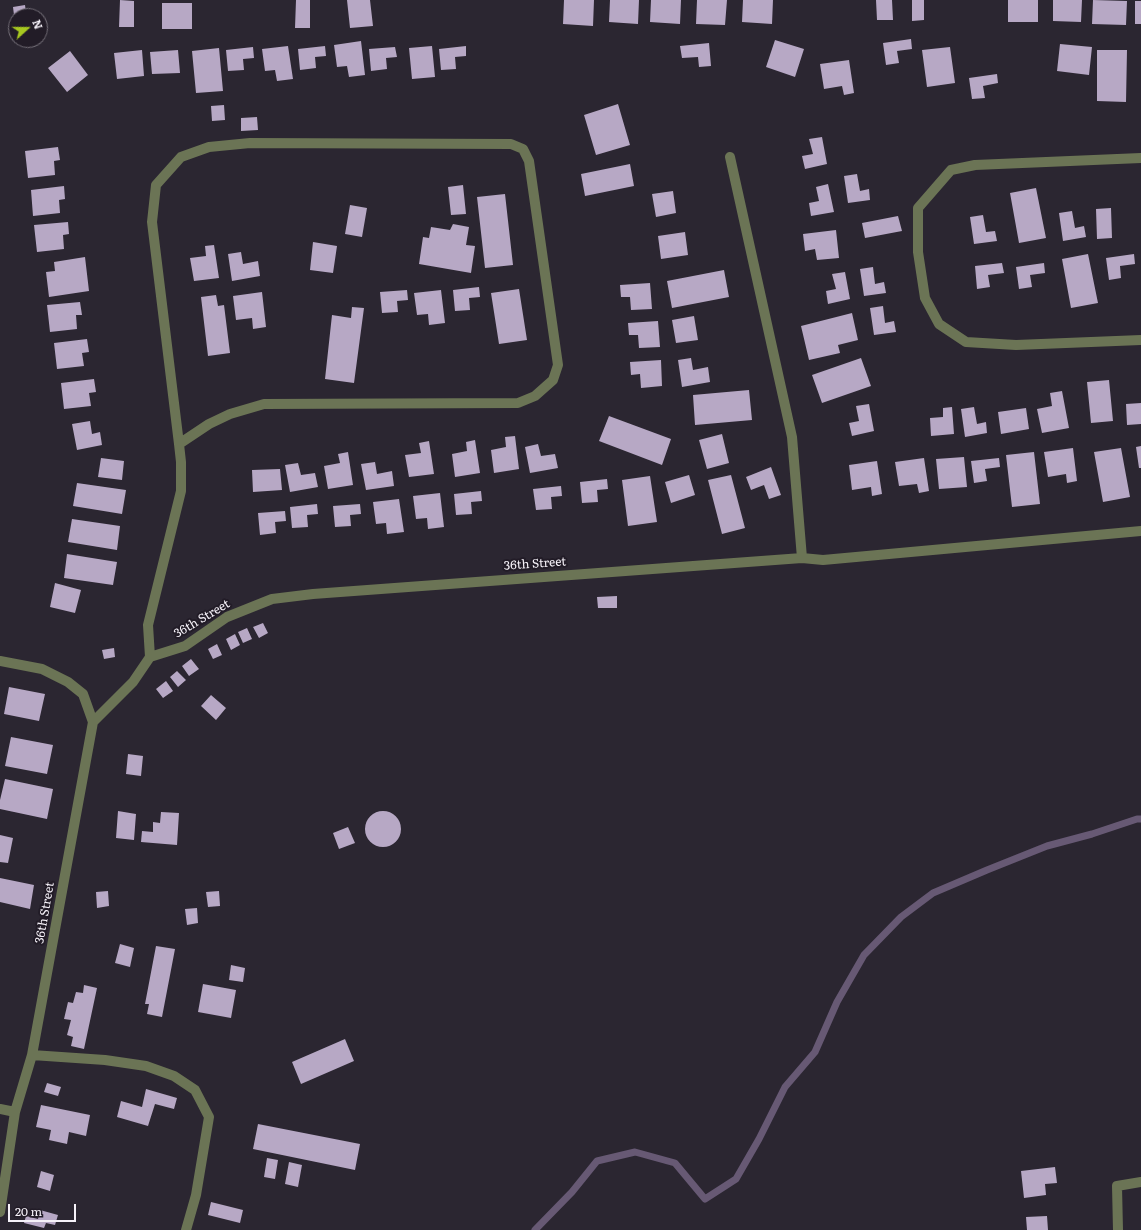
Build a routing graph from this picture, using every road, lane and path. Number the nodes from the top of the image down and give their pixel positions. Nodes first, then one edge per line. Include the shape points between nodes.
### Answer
1 (730, 157) dead end
2 (1141, 158) edge
3 (1141, 340) edge
4 (179, 444) junction
5 (1141, 531) edge
6 (802, 558) junction
7 (150, 657) junction
8 (0, 661) edge
9 (93, 722) junction
10 (32, 1055) junction
11 (0, 1109) edge
12 (15, 1112) junction
13 (1141, 1182) edge
14 (0, 1212) edge
15 (186, 1230) edge
16 (1118, 1230) edge

1 - 6 street via 792,437
2 - 3 street via 976,165 951,170 918,208 918,252 925,298 939,324 966,342 1016,345
4 - 4 street via 152,222 156,185 181,157 210,147 250,143 511,144 524,149 529,161 558,365 553,380 535,396 518,403 264,404 230,414
4 - 7 street via 181,491 148,625
5 - 6 street, 36th Street via 823,560
6 - 7 street, 36th Street via 272,599 227,617 185,646
7 - 9 street via 133,682
8 - 9 street via 42,669 68,682 83,694
9 - 10 street, 36th Street
10 - 12 street, 36th Street
10 - 15 street via 105,1060 146,1066 174,1076 195,1090 209,1117 196,1195
11 - 12 street
12 - 14 street, 36th Street
13 - 16 street via 1117,1186

